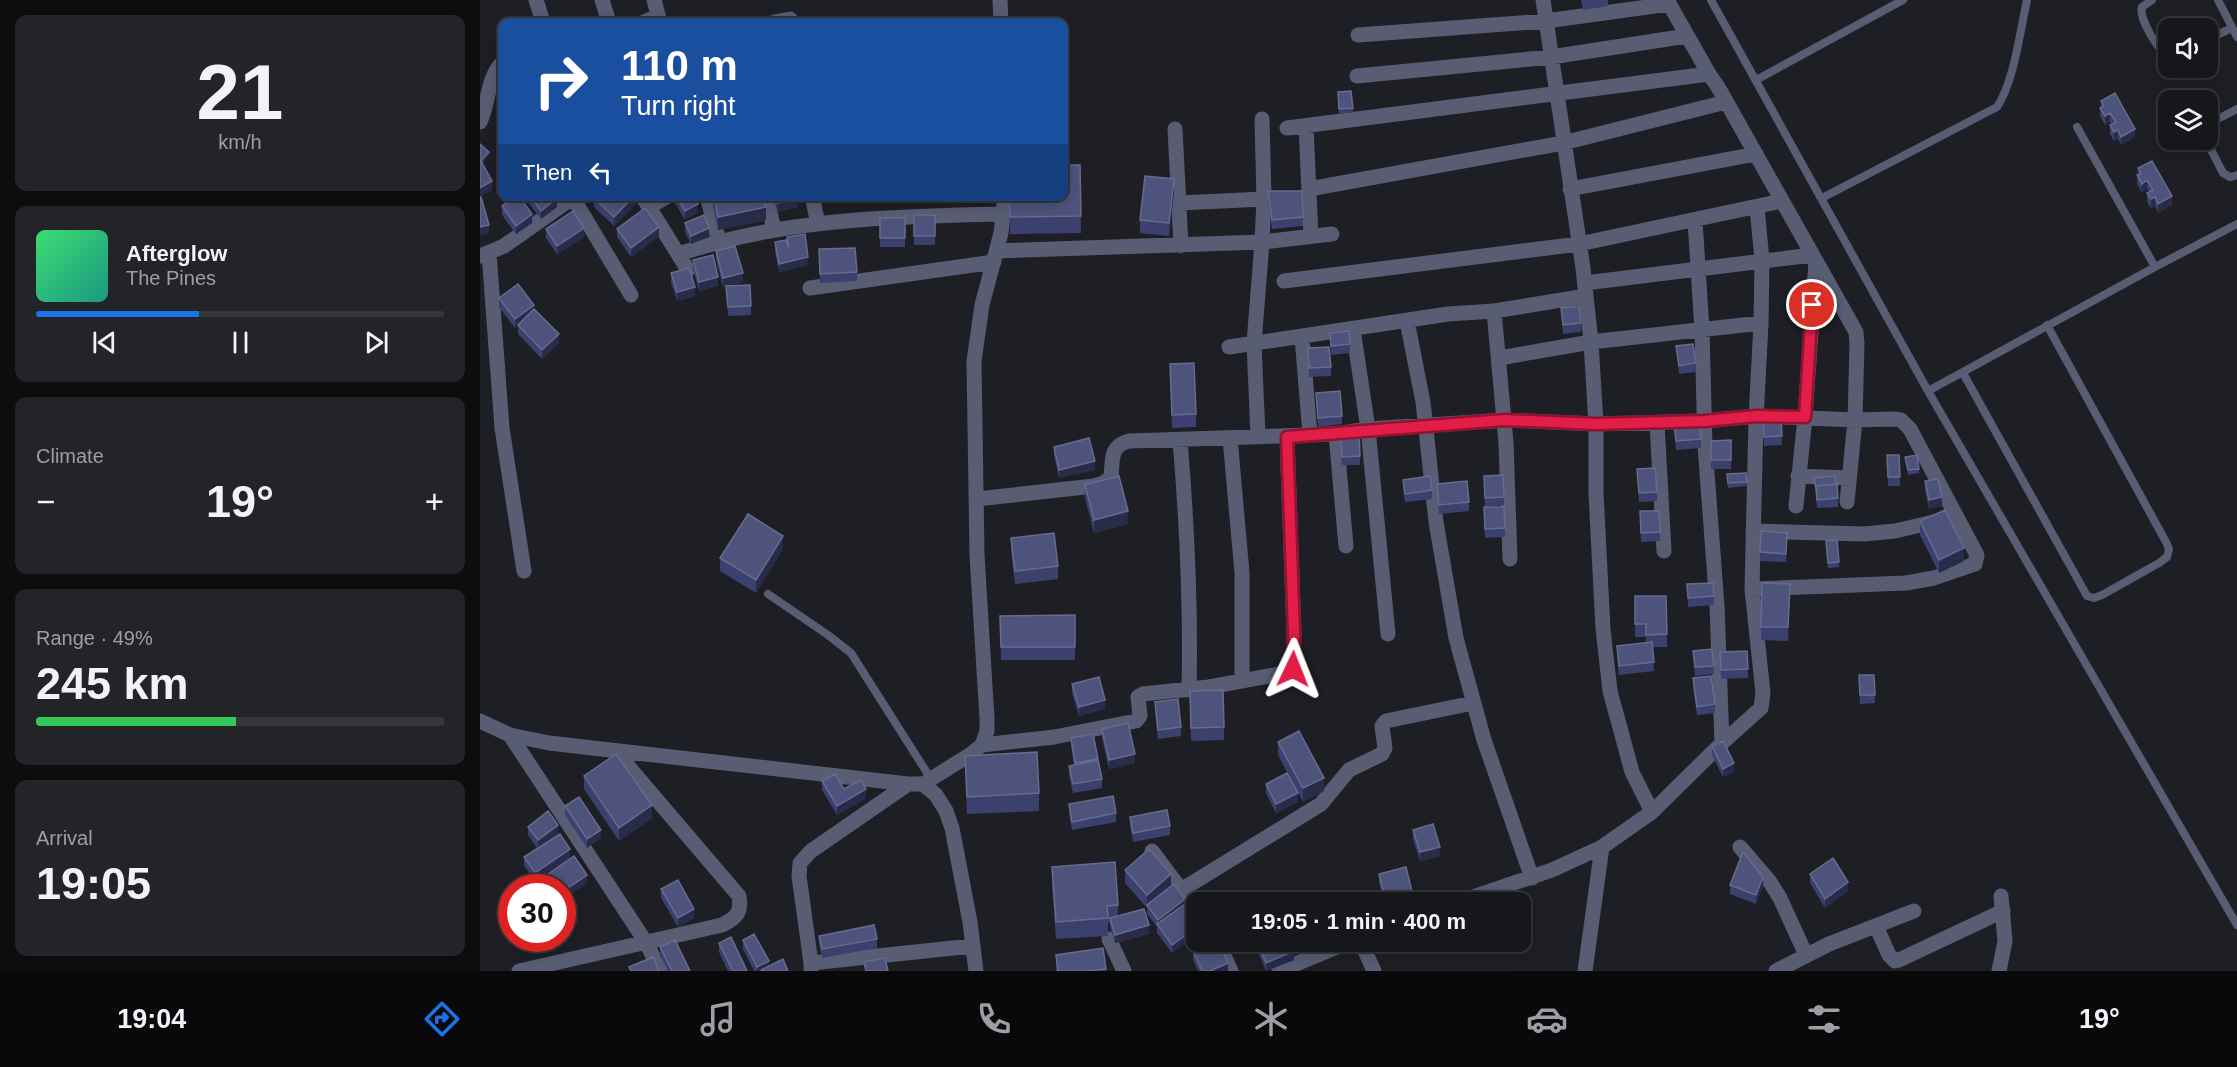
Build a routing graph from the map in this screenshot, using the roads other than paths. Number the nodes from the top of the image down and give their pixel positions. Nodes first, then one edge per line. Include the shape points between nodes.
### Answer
1 (536, 0) edge
2 (602, 0) edge
3 (1000, 0) edge
4 (1543, 0) edge
5 (1711, 0) edge
6 (1903, 0) edge
7 (2027, 0) edge
8 (2152, 0) edge
9 (2218, 0) edge
10 (1668, 2) edge
11 (542, 18) edge
12 (608, 18) edge
13 (1001, 18) edge
14 (1546, 21) junction
15 (2232, 28) junction
16 (1358, 34) dead end
17 (2218, 34) edge
18 (1687, 36) junction
19 (2237, 37) edge
20 (2158, 47) edge
21 (1551, 57) junction
22 (498, 69) edge
23 (1708, 74) junction
24 (1356, 76) dead end
25 (1756, 80) junction
26 (1556, 94) junction
27 (1726, 102) junction
28 (2237, 109) edge
29 (1262, 119) dead end
30 (2218, 119) edge
31 (480, 122) edge
32 (1306, 126) junction
33 (2077, 127) dead end
34 (1287, 128) dead end
35 (1175, 129) dead end
36 (1563, 143) junction
37 (2211, 150) edge
38 (1756, 154) junction
39 (2237, 175) edge
40 (1309, 189) junction
41 (1570, 189) junction
42 (1822, 198) junction
43 (1264, 199) junction
44 (568, 201) edge
45 (576, 201) edge
46 (708, 201) edge
47 (767, 201) edge
48 (813, 201) edge
49 (1005, 201) edge
50 (1782, 201) junction
51 (645, 202) edge
52 (1179, 203) junction
53 (1757, 207) junction
54 (1004, 214) junction
55 (1695, 220) junction
56 (818, 224) junction
57 (2237, 224) edge
58 (774, 229) junction
59 (1332, 234) dead end
60 (1311, 236) junction
61 (719, 242) junction
62 (1262, 242) junction
63 (1579, 244) junction
64 (1181, 246) junction
65 (484, 254) edge
66 (678, 254) junction
67 (996, 257) junction
68 (1814, 258) junction
69 (1762, 260) junction
70 (2155, 267) junction
71 (1699, 268) junction
72 (688, 270) edge
73 (1284, 281) dead end
74 (810, 288) dead end
75 (1586, 290) junction
76 (631, 295) dead end
77 (1494, 311) junction
78 (1407, 321) junction
79 (1761, 323) junction
80 (2047, 325) junction
81 (1353, 329) junction
82 (1702, 330) junction
83 (1302, 337) junction
84 (1591, 342) junction
85 (1254, 343) junction
86 (1229, 347) dead end
87 (1499, 358) junction
88 (1963, 373) junction
89 (1928, 391) junction
90 (1757, 416) junction
91 (1805, 417) junction
92 (1505, 420) junction
93 (1855, 420) junction
94 (1704, 421) junction
95 (1657, 423) junction
96 (1596, 424) junction
97 (1426, 426) junction
98 (1368, 429) junction
99 (1336, 434) junction
100 (1310, 435) junction
101 (1258, 437) junction
102 (1287, 437) junction
103 (1230, 438) junction
104 (1180, 440) junction
105 (1798, 476) junction
106 (1849, 478) junction
107 (977, 499) junction
108 (1847, 502) dead end
109 (1796, 506) dead end
110 (1957, 517) junction
111 (1753, 531) junction
112 (1346, 546) dead end
113 (1664, 550) dead end
114 (1510, 559) dead end
115 (524, 571) dead end
116 (1752, 589) junction
117 (768, 594) dead end
118 (1388, 634) dead end
119 (1242, 679) junction
120 (1189, 690) junction
121 (1473, 703) junction
122 (480, 721) edge
123 (510, 735) junction
124 (1722, 743) junction
125 (982, 745) junction
126 (616, 752) junction
127 (921, 782) junction
128 (1652, 812) junction
129 (1740, 847) dead end
130 (1602, 848) junction
131 (1152, 851) edge
132 (1532, 878) junction
133 (1181, 890) junction
134 (1489, 892) edge
135 (1186, 897) edge
136 (1914, 911) dead end
137 (2237, 925) edge
138 (1876, 926) junction
139 (1109, 939) dead end
140 (648, 944) junction
141 (972, 946) junction
142 (1222, 952) edge
143 (1325, 952) edge
144 (1365, 952) edge
145 (1806, 955) junction
146 (811, 967) edge
147 (519, 971) edge
148 (660, 971) edge
149 (976, 971) edge
150 (1124, 971) edge
151 (1231, 971) edge
152 (1279, 971) edge
153 (1374, 971) edge
154 (1585, 971) edge
155 (1776, 971) edge
156 (2000, 971) edge

1 - 11 street
2 - 12 street
3 - 13 street
4 - 14 street
5 - 25 lane
6 - 25 lane
7 - 42 lane via 2008,83 1997,107
8 - 20 lane via 2142,7 2140,14
9 - 15 lane
10 - 14 street
10 - 18 street
14 - 16 street
14 - 21 street
15 - 17 lane
15 - 19 lane
18 - 21 street
18 - 23 street
21 - 24 street
21 - 26 street
22 - 31 street
23 - 26 street
23 - 27 street
25 - 42 lane
26 - 32 street
26 - 36 street
27 - 36 street
27 - 38 street
28 - 30 lane
29 - 43 street
32 - 34 street
32 - 40 street
33 - 70 lane
35 - 52 street
36 - 40 street
36 - 41 street
37 - 39 lane via 2223,172 2230,177
38 - 41 street
38 - 50 street
40 - 60 street
41 - 63 street
42 - 89 lane
43 - 52 street
43 - 62 street
44 - 65 street via 504,246
45 - 76 street
46 - 61 street
47 - 58 street
48 - 56 street
49 - 54 street
50 - 53 street
50 - 68 street
51 - 66 street
52 - 64 street
53 - 55 street
53 - 69 street
54 - 56 street
54 - 67 street
55 - 63 street
55 - 71 street
56 - 58 street
57 - 70 lane
58 - 61 street
59 - 60 street
60 - 62 street
61 - 66 street
62 - 64 street
62 - 85 street
63 - 73 street
63 - 75 street
64 - 67 street
65 - 115 street via 502,428
66 - 72 street
67 - 74 street
67 - 107 street via 975,344
68 - 69 street
68 - 91 street
68 - 93 street via 1854,326
69 - 71 street
69 - 79 street
70 - 80 lane
71 - 75 street
71 - 82 street
75 - 77 street
75 - 84 street
77 - 78 street
77 - 87 street
78 - 81 street
78 - 97 street
79 - 82 street
79 - 90 street
80 - 88 lane
80 - 88 lane via 2166,542 2167,557 2159,563 2102,595 2087,596
81 - 83 street
81 - 98 street
82 - 84 street
82 - 94 street
83 - 85 street
83 - 100 street
84 - 87 street
84 - 96 street
85 - 86 street
85 - 101 street
87 - 92 street
88 - 89 lane
89 - 137 lane
90 - 91 street
90 - 94 street
90 - 111 street
91 - 93 street
91 - 105 street
92 - 96 street
92 - 97 street
92 - 114 street
93 - 106 street
93 - 110 street via 1893,419 1906,424
94 - 95 street
94 - 124 street
95 - 96 street
95 - 113 street
96 - 128 street via 1603,629 1610,691 1632,772
97 - 98 street
97 - 121 street via 1444,577
98 - 99 street
98 - 118 street
99 - 100 street
99 - 112 street
100 - 102 street
101 - 102 street
101 - 103 street
102 - 119 street via 1293,666 1286,674
103 - 104 street
103 - 119 street via 1242,573
104 - 107 street via 1116,446 1111,477 1094,486
104 - 120 street via 1191,622
105 - 106 street
105 - 109 street
106 - 108 street
107 - 125 street via 987,718
110 - 111 street via 1880,533
110 - 116 street via 1977,555 1975,564 1906,583
111 - 116 street
116 - 124 street via 1763,701 1756,714
117 - 127 lane via 850,653
119 - 120 street
120 - 125 street via 1140,695 1140,716 1136,721 1054,737
121 - 132 street
121 - 133 street via 1386,721 1382,726 1382,754 1349,770 1321,804
122 - 123 street
123 - 126 street
123 - 140 street
124 - 128 street
125 - 127 street
126 - 127 street
126 - 140 street via 739,896 740,911 734,919
127 - 141 street via 936,795 952,828
127 - 146 street via 800,862
128 - 130 street
129 - 145 street via 1780,898
130 - 132 street
130 - 154 street
131 - 133 street
132 - 134 street
133 - 135 street
136 - 138 street
138 - 145 street
138 - 156 street via 1895,961 2002,903 2005,941
139 - 150 street
140 - 147 street
140 - 148 street
141 - 146 street
141 - 149 street
142 - 151 street
143 - 152 street
144 - 153 street
145 - 155 street

